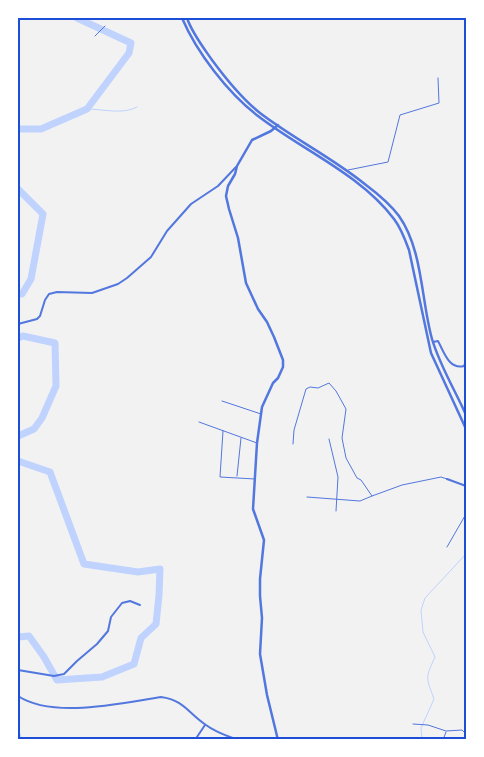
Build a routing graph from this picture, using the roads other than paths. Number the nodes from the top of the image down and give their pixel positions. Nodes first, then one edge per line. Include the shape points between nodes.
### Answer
1 (182, 18) edge
2 (187, 18) edge
3 (105, 26) dead end
4 (95, 36) dead end
5 (438, 78) dead end
6 (278, 125) junction
7 (275, 128) junction
8 (237, 166) junction
9 (348, 170) junction
10 (345, 174) junction
11 (385, 200) junction
12 (381, 204) junction
13 (423, 294) junction
14 (418, 295) junction
15 (18, 324) edge
16 (433, 342) junction
17 (466, 360) edge
18 (455, 391) junction
19 (450, 394) junction
20 (222, 401) dead end
21 (261, 414) junction
22 (466, 415) edge
23 (199, 422) dead end
24 (466, 429) edge
25 (223, 431) junction
26 (241, 438) junction
27 (329, 440) dead end
28 (257, 443) junction
29 (293, 444) dead end
30 (237, 477) junction
31 (255, 479) junction
32 (447, 479) joint
33 (466, 486) edge
34 (372, 496) junction
35 (307, 497) dead end
36 (337, 500) junction
37 (336, 511) dead end
38 (466, 514) edge
39 (447, 547) dead end
40 (140, 605) dead end
41 (18, 670) edge
42 (18, 696) edge
43 (413, 724) dead end
44 (205, 725) junction
45 (446, 731) junction
46 (466, 734) edge
47 (195, 740) edge
48 (238, 740) edge
49 (278, 740) edge
50 (443, 740) edge

1 - 7 street via 226,85 243,104
2 - 6 street via 205,50 233,87
3 - 4 lane
5 - 9 lane via 439,104 400,115 388,162
6 - 7 street
6 - 9 street
7 - 8 street via 252,140
7 - 10 street
8 - 15 street via 218,186 192,204 167,231 151,257 127,278 92,293 49,294 36,320
8 - 21 street via 228,186 228,209 238,238 246,283 283,360 283,367
9 - 10 street
9 - 11 street
10 - 12 street
11 - 12 street
11 - 13 street via 399,216 410,237
12 - 14 street via 403,234
13 - 14 street
13 - 16 street
14 - 19 street via 431,353
16 - 17 street via 438,341 455,367 464,366
16 - 18 street
18 - 19 street
18 - 22 street
19 - 24 street
20 - 21 lane
21 - 28 street
23 - 25 lane
25 - 26 lane
25 - 30 lane via 220,477
26 - 28 lane
26 - 30 lane
27 - 36 lane via 338,477
28 - 31 street
29 - 34 lane via 306,389 329,383 347,412 342,438 346,458
30 - 31 lane
31 - 49 street via 253,509 264,540 260,654
32 - 33 street
32 - 34 lane via 441,477 402,485
34 - 36 lane via 360,501
35 - 36 lane
36 - 37 lane
38 - 39 lane
40 - 41 street via 130,601 122,603 111,617 108,631 64,674 54,676
42 - 44 street via 34,704 78,708 161,696 183,704
43 - 45 lane
44 - 47 street
44 - 48 street
45 - 46 lane via 462,730
45 - 50 lane

